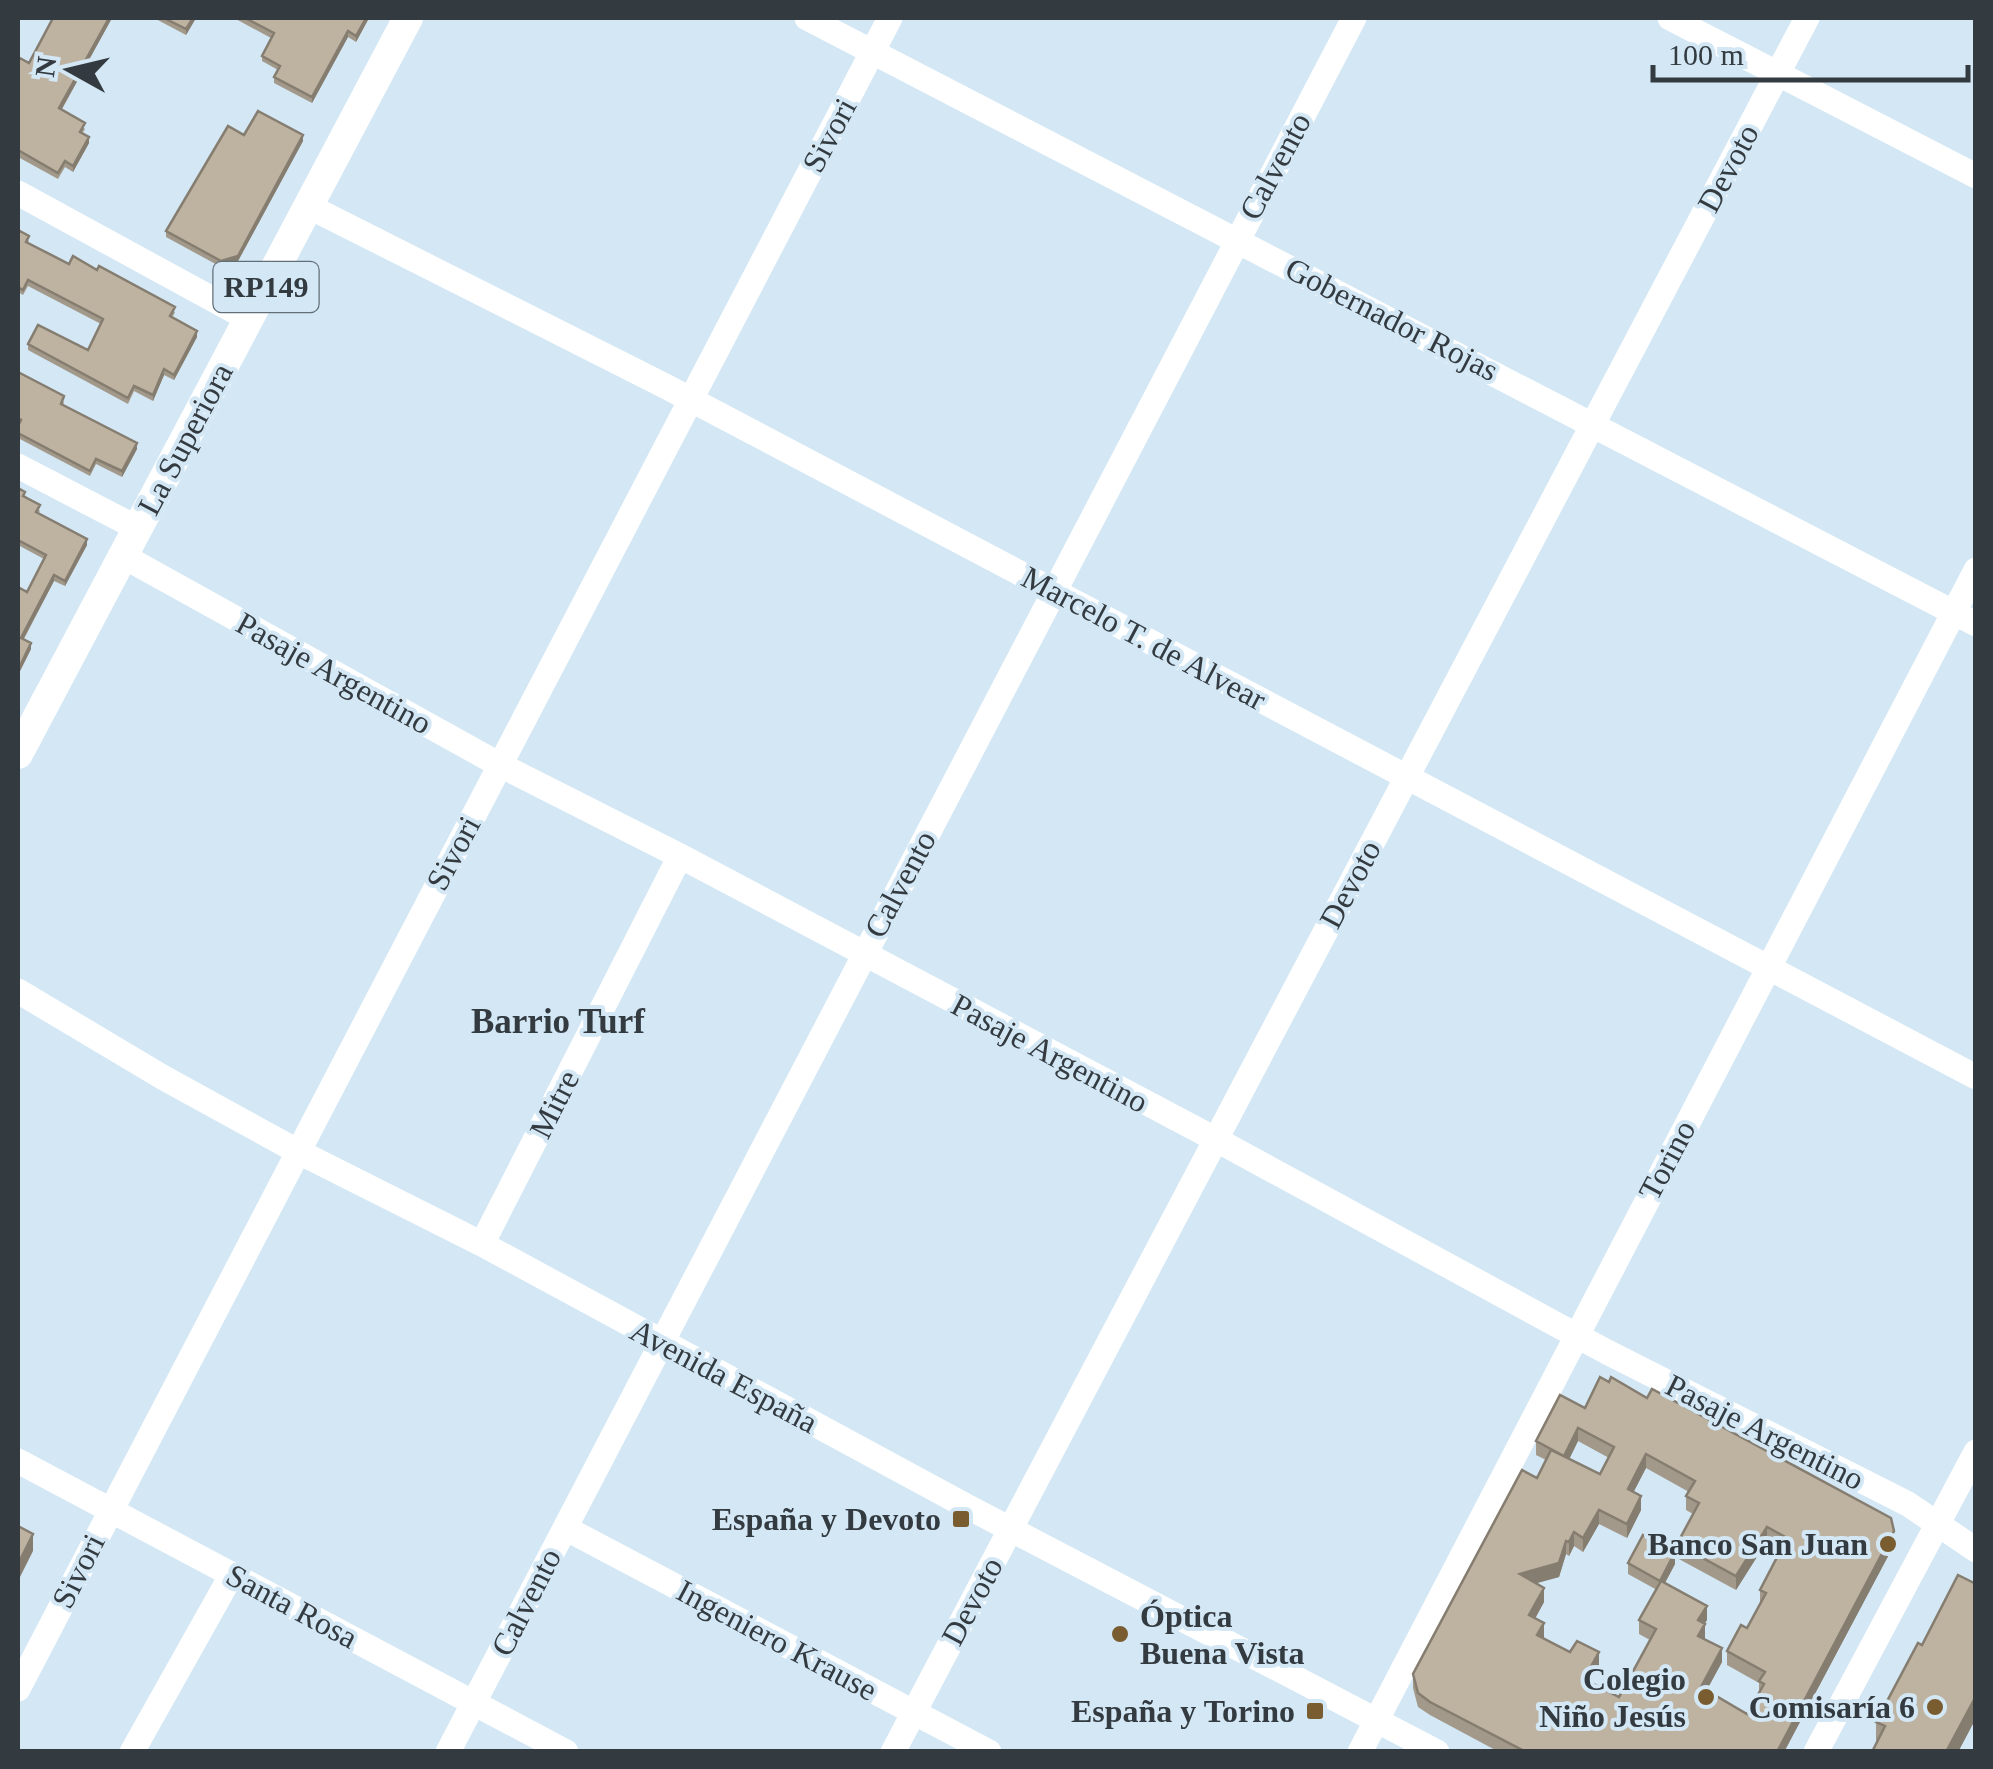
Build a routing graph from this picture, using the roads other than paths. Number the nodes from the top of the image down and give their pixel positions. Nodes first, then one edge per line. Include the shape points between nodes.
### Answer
1 (408, 18) edge
2 (807, 18) edge
3 (890, 18) edge
4 (1354, 18) edge
5 (1670, 18) edge
6 (1807, 18) edge
7 (872, 53) junction
8 (1778, 73) junction
9 (1976, 176) edge
10 (18, 193) edge
11 (308, 206) junction
12 (1237, 238) junction
13 (249, 318) junction
14 (691, 399) junction
15 (1593, 423) junction
16 (18, 466) edge
17 (138, 528) junction
18 (122, 556) junction
19 (1976, 570) edge
20 (1056, 591) junction
21 (1964, 618) edge
22 (22, 735) edge
23 (500, 765) junction
24 (1406, 776) junction
25 (680, 856) junction
26 (863, 954) junction
27 (1769, 967) junction
28 (18, 991) edge
29 (1976, 1077) edge
30 (1215, 1139) junction
31 (298, 1151) junction
32 (482, 1244) junction
33 (1576, 1335) junction
34 (662, 1343) junction
35 (1976, 1452) edge
36 (18, 1462) edge
37 (110, 1510) junction
38 (1936, 1524) junction
39 (565, 1528) junction
40 (1009, 1529) junction
41 (1976, 1550) edge
42 (232, 1574) junction
43 (18, 1690) edge
44 (474, 1702) junction
45 (913, 1712) junction
46 (1376, 1719) junction
47 (132, 1752) edge
48 (448, 1752) edge
49 (566, 1752) edge
50 (894, 1752) edge
51 (989, 1752) edge
52 (1360, 1752) edge
53 (1437, 1752) edge
54 (1816, 1752) edge

1 - 11 main road, La Superiora / RP149
2 - 7 street, Gobernador Rojas
3 - 7 street, Sivori
4 - 12 street, Calvento
5 - 8 street
6 - 8 street, Devoto
7 - 12 street, Gobernador Rojas
7 - 14 street, Sivori
8 - 9 street
8 - 15 street, Devoto
10 - 13 street
11 - 13 main road, La Superiora / RP149
11 - 14 street, Marcelo T. de Alvear
12 - 15 street, Gobernador Rojas
12 - 20 street, Calvento
13 - 17 main road, La Superiora / RP149
14 - 20 street, Marcelo T. de Alvear
14 - 23 street, Sivori
15 - 21 street, Gobernador Rojas
15 - 24 street, Devoto
16 - 17 street
17 - 18 main road, La Superiora / RP149
18 - 22 main road, La Superiora / RP149
18 - 23 street, Pasaje Argentino
19 - 21 street, Torino
20 - 24 street, Marcelo T. de Alvear
20 - 26 street, Calvento
21 - 27 street, Torino
23 - 25 street, Pasaje Argentino
23 - 31 street, Sivori
24 - 27 street, Marcelo T. de Alvear
24 - 30 street, Devoto
25 - 26 street, Pasaje Argentino
25 - 32 street, Mitre
26 - 30 street, Pasaje Argentino
26 - 34 street, Calvento
27 - 29 street, Marcelo T. de Alvear
27 - 33 street, Torino
28 - 31 street, Avenida España
30 - 33 street, Pasaje Argentino
30 - 40 street, Devoto
31 - 32 street, Avenida España
31 - 37 street, Sivori
32 - 34 street, Avenida España
33 - 38 street, Pasaje Argentino
33 - 46 street, Torino
34 - 39 street, Calvento
34 - 40 street, Avenida España
35 - 38 street
36 - 37 street, Santa Rosa
37 - 42 street, Santa Rosa
37 - 43 street, Sivori
38 - 41 street, Pasaje Argentino
38 - 54 street
39 - 44 street, Calvento
39 - 45 street, Ingeniero Krause
40 - 45 street, Devoto
40 - 46 street, Avenida España
42 - 44 street, Santa Rosa
42 - 47 street
44 - 48 street, Calvento
44 - 49 street, Santa Rosa
45 - 50 street, Devoto
45 - 51 street, Ingeniero Krause
46 - 52 street, Torino
46 - 53 street, Avenida España

